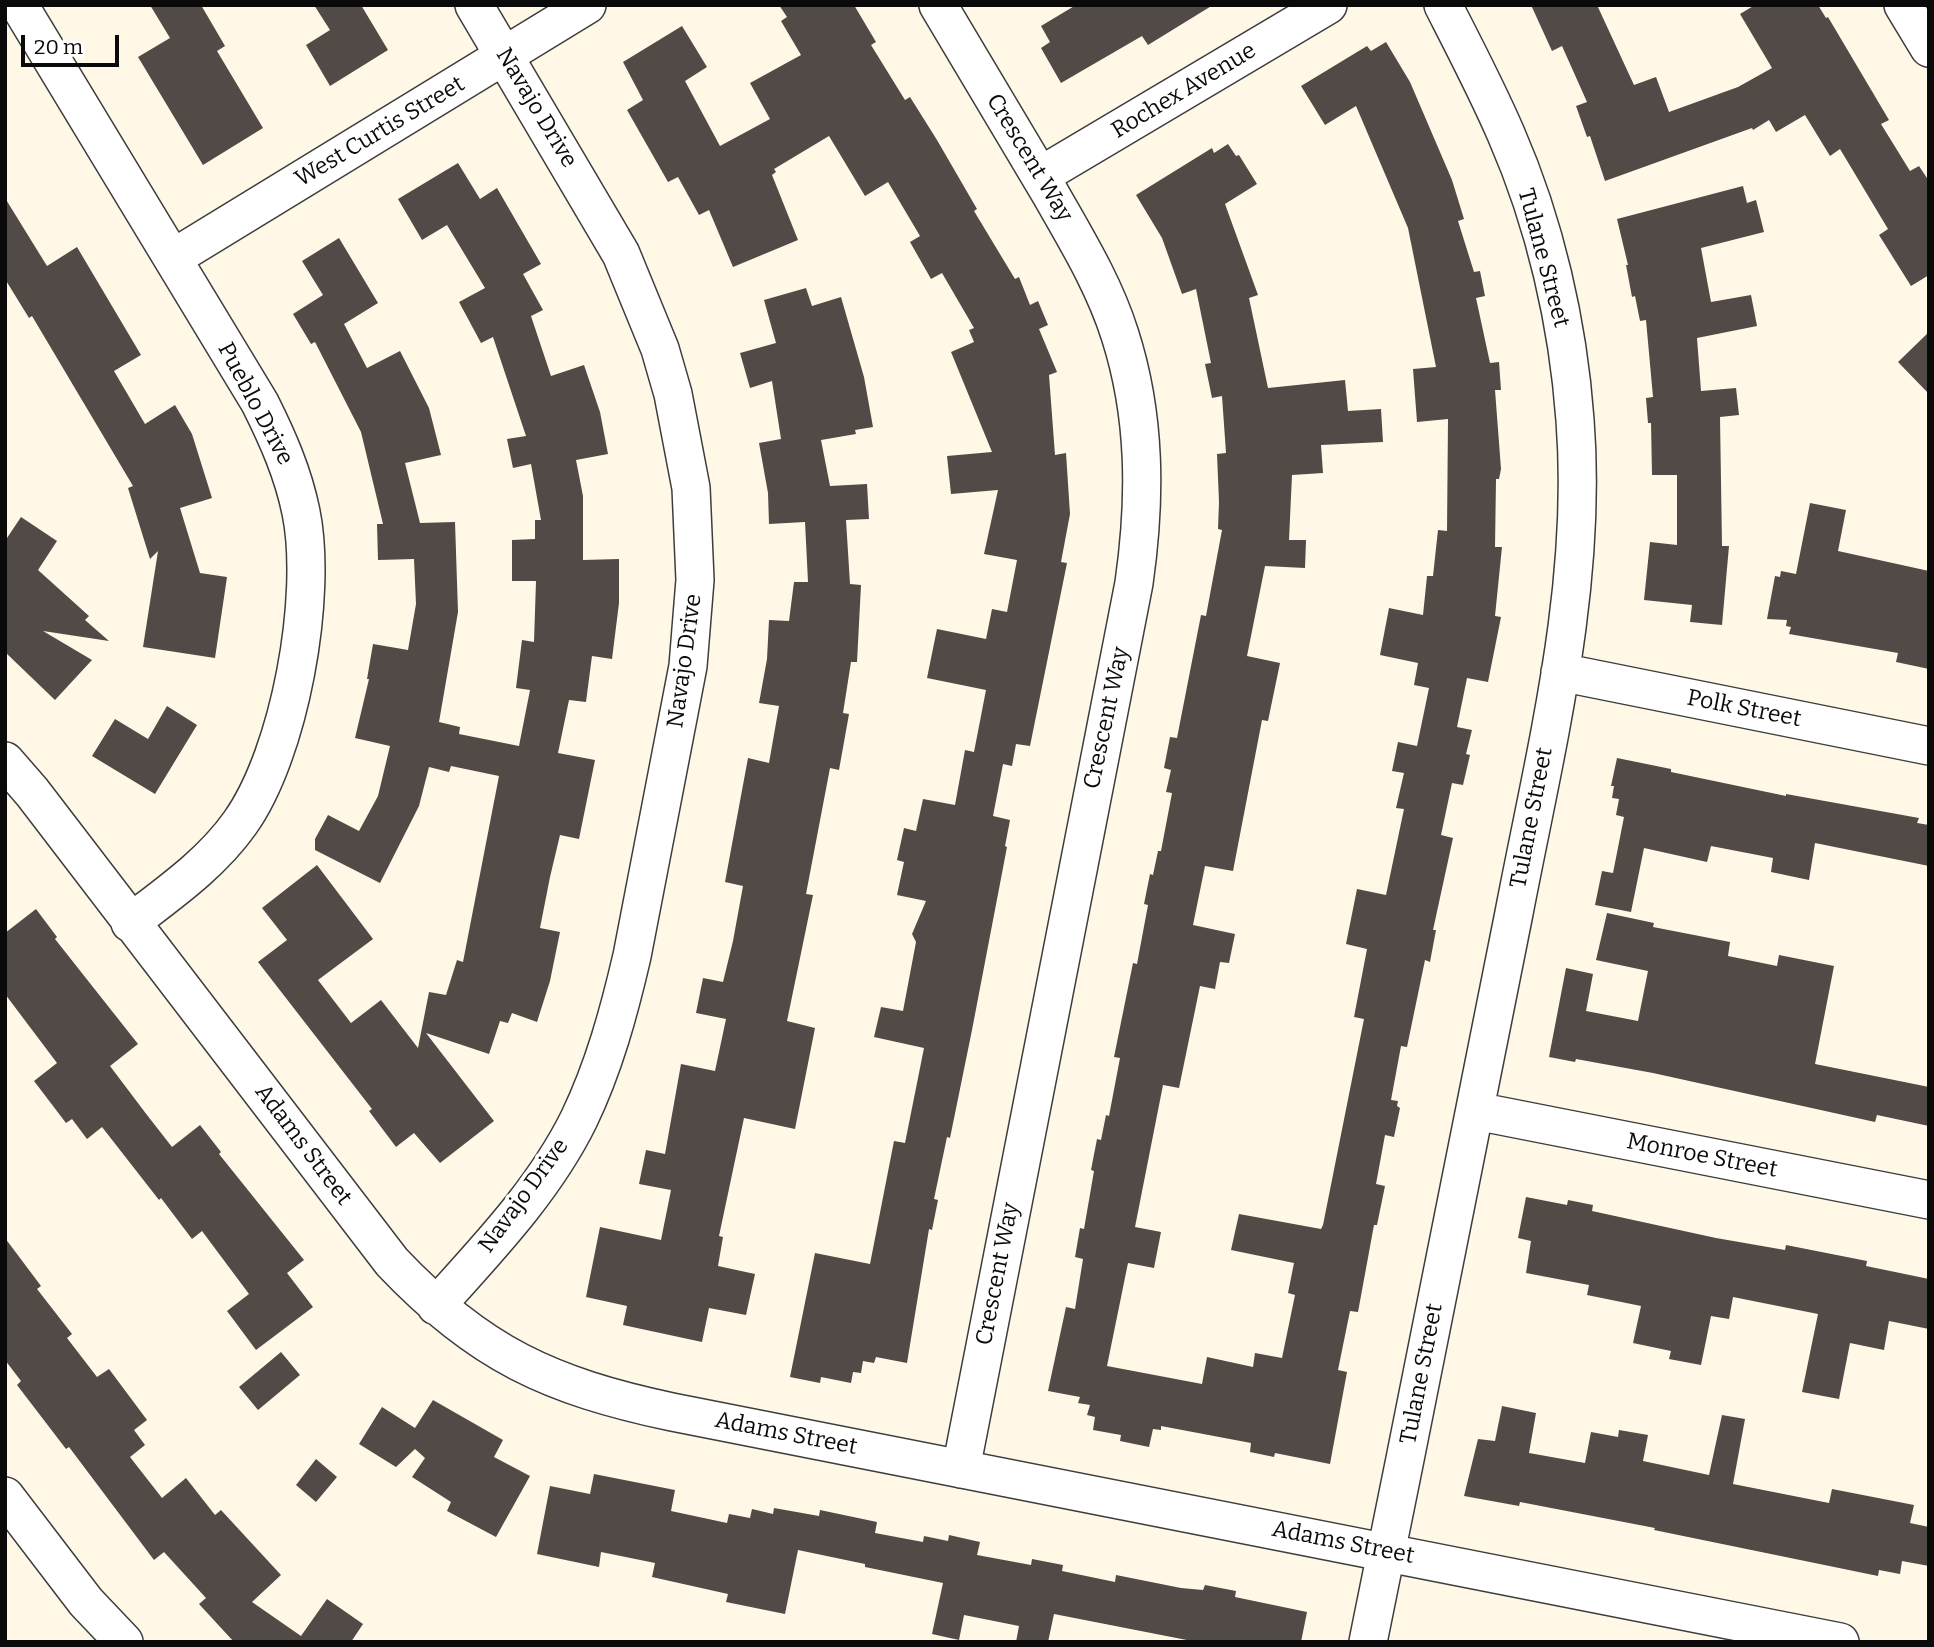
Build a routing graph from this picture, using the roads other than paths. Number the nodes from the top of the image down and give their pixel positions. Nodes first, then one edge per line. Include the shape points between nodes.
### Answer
1 (19, 5) edge
2 (474, 5) edge
3 (587, 5) edge
4 (938, 5) edge
5 (1328, 5) edge
6 (1443, 5) edge
7 (1903, 5) edge
8 (1929, 48) edge
9 (505, 55) junction
10 (1040, 177) junction
11 (173, 258) junction
12 (1560, 672) junction
13 (1929, 746) edge
14 (5, 761) edge
15 (130, 923) junction
16 (1475, 1111) junction
17 (1929, 1200) edge
18 (436, 1306) junction
19 (961, 1469) junction
20 (5, 1496) edge
21 (1387, 1551) junction
22 (124, 1642) edge
23 (1368, 1642) edge
24 (1840, 1642) edge

1 - 11 street, Pueblo Drive
2 - 9 street, Navajo Drive
3 - 9 street, West Curtis Street
4 - 10 street, Crescent Way
5 - 10 street, Rochex Avenue
6 - 12 street, Tulane Street via 1508,138 1549,259 1560,314 1574,404 1578,473 1575,563
7 - 8 street
9 - 11 street, West Curtis Street
9 - 18 street, Navajo Drive via 621,254 660,349 691,488 694,593 688,666 632,956 595,1084 533,1194
10 - 19 street, Crescent Way via 1090,264 1121,337 1140,429 1142,520 1134,583
11 - 15 street, Pueblo Drive via 279,442 301,513 306,585 285,720 255,799 208,860
12 - 13 street, Polk Street
12 - 16 street, Tulane Street
14 - 15 street, Adams Street
15 - 18 street, Adams Street via 379,1245
16 - 17 street, Monroe Street
16 - 21 street, Tulane Street
18 - 19 street, Adams Street via 495,1350 586,1391
19 - 21 street, Adams Street
20 - 22 street via 86,1602
21 - 23 street, Tulane Street
21 - 24 street, Adams Street

